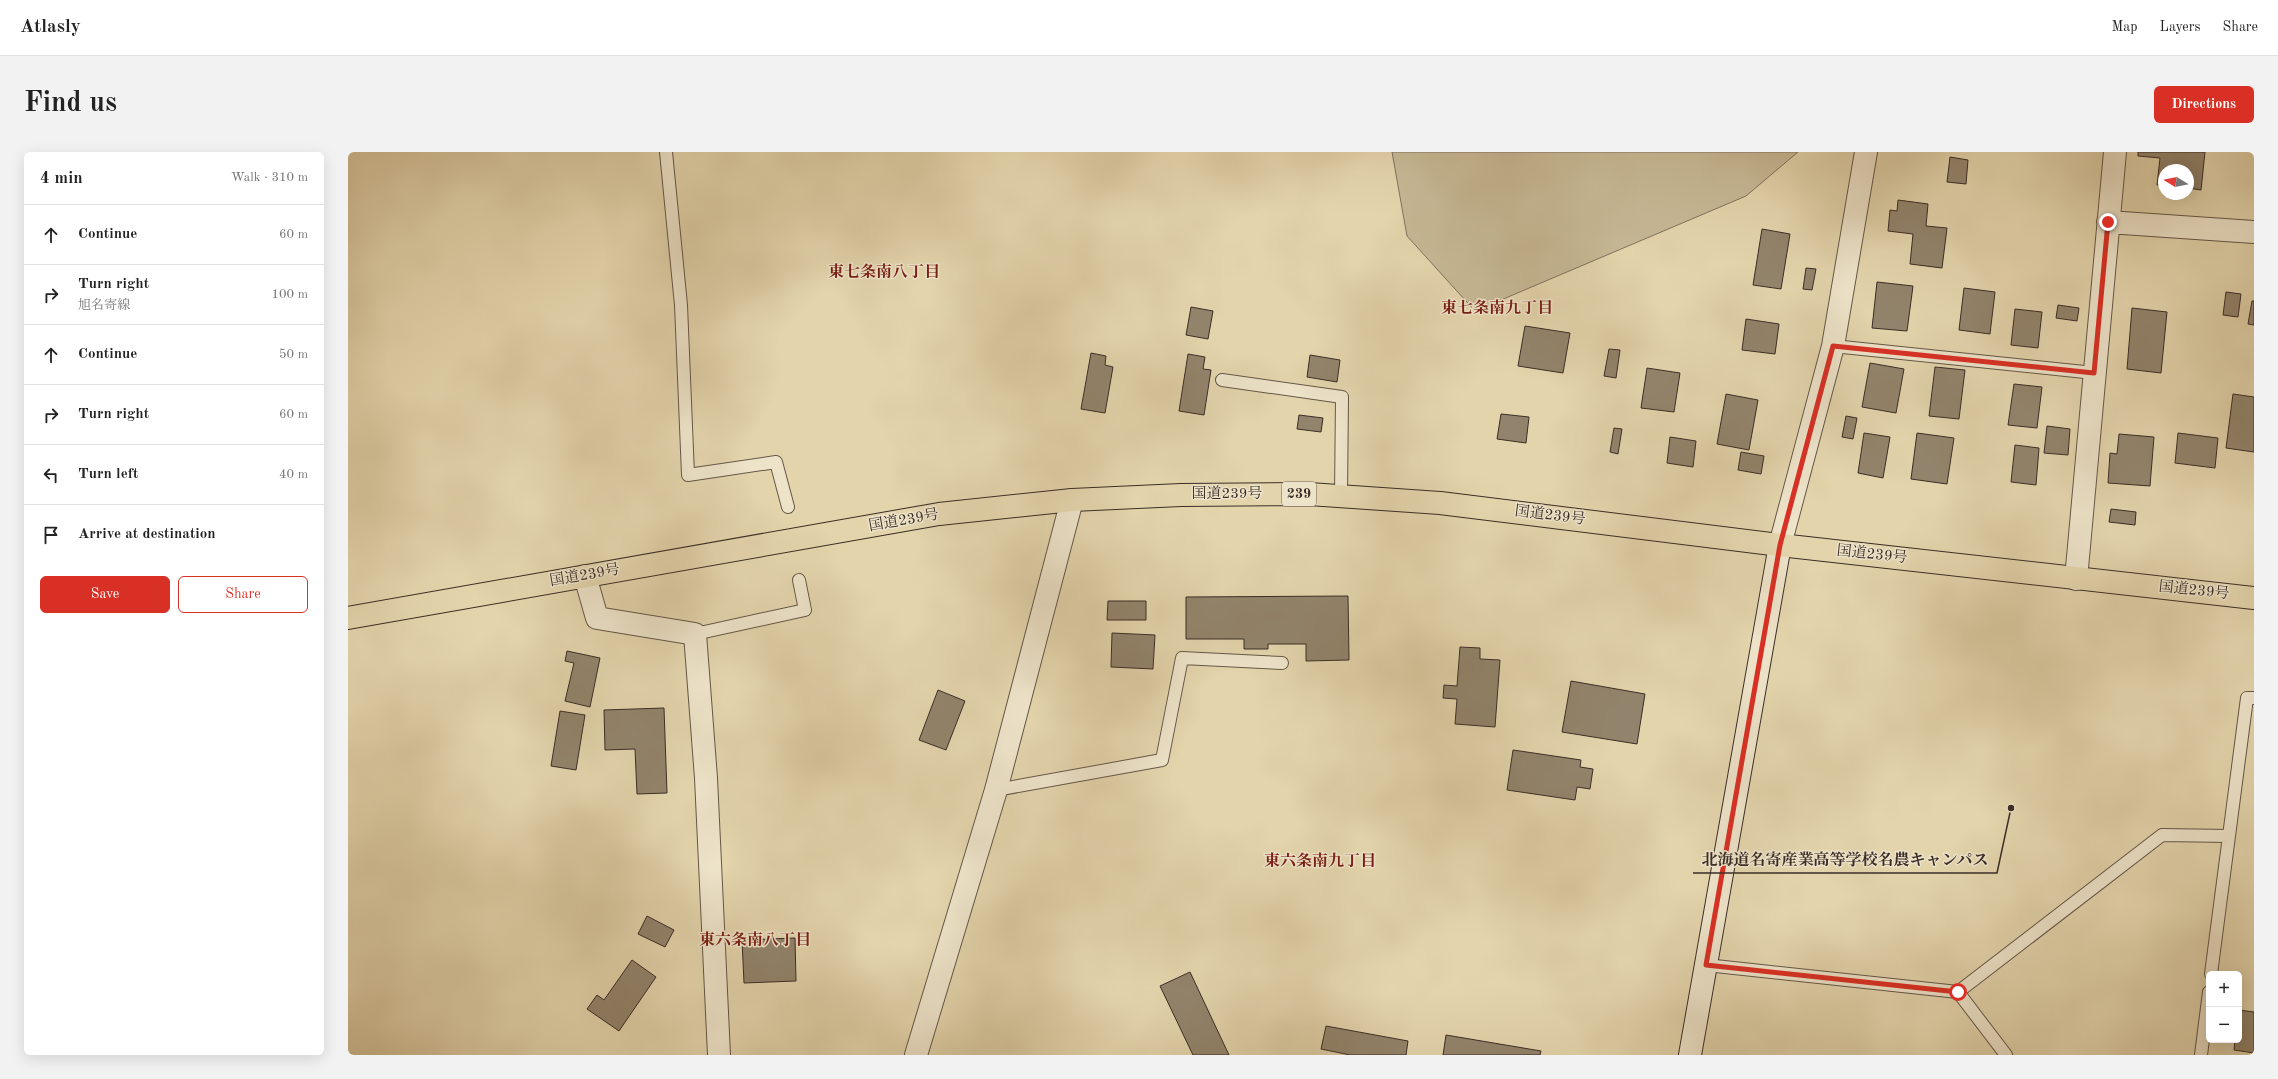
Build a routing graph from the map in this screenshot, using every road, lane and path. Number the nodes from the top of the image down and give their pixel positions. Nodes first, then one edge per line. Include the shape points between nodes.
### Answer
1 (666, 152) edge
2 (1866, 152) edge
3 (2115, 152) edge
4 (2108, 222) junction
5 (2254, 232) edge
6 (1833, 346) junction
7 (2094, 373) junction
8 (1222, 380) dead end
9 (1341, 496) junction
10 (1072, 500) junction
11 (788, 507) dead end
12 (1780, 545) junction
13 (585, 576) junction
14 (2076, 578) junction
15 (799, 580) dead end
16 (2254, 598) edge
17 (348, 618) edge
18 (695, 634) junction
19 (1282, 663) dead end
20 (2254, 698) edge
21 (996, 790) junction
22 (2229, 836) junction
23 (1706, 965) junction
24 (2211, 971) edge
25 (1958, 992) junction
26 (2207, 1007) edge
27 (719, 1055) edge
28 (916, 1055) edge
29 (1690, 1055) edge
30 (2006, 1055) edge
31 (2201, 1055) edge

1 - 11 lane via 681,305 688,475 776,462
2 - 6 street
3 - 4 street
4 - 5 street
4 - 7 street
6 - 7 lane
6 - 12 street
7 - 14 street
8 - 9 lane via 1342,397
9 - 10 highway, 国道239号 / 239 via 1181,495
9 - 12 highway, 国道239号 / 239 via 1440,503
10 - 13 highway, 国道239号 / 239 via 939,514
10 - 21 street
12 - 14 highway, 国道239号 / 239
12 - 23 street
13 - 17 highway, 国道239号 / 239
13 - 18 street via 596,618
14 - 16 highway, 国道239号 / 239
15 - 18 lane via 806,610
18 - 27 street via 706,778
19 - 21 lane via 1182,658 1162,760
20 - 22 lane via 2247,698
21 - 28 street
22 - 24 lane
22 - 25 lane via 2162,835
23 - 25 lane
23 - 29 street
25 - 30 lane
26 - 31 lane

